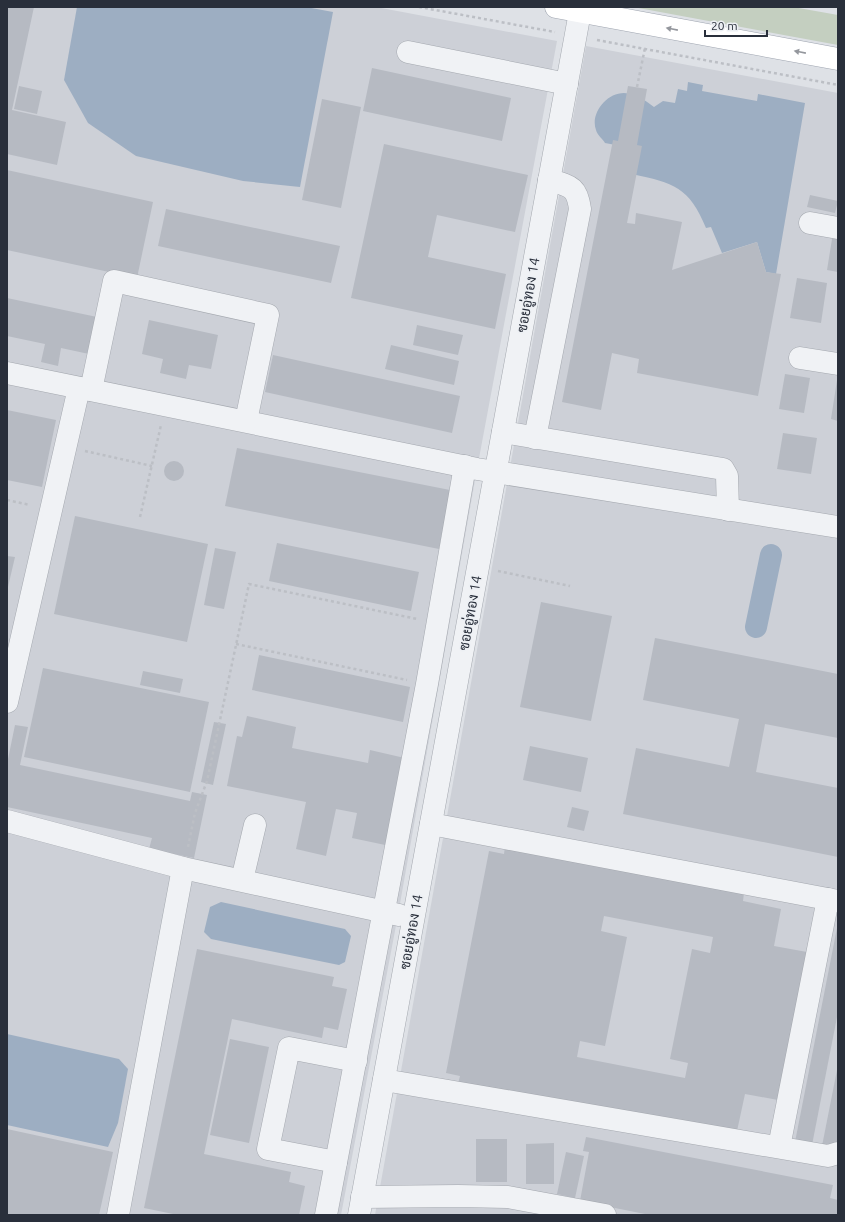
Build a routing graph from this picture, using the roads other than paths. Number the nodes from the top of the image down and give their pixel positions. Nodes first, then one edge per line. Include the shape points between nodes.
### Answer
1 (556, 7) edge
2 (580, 12) junction
3 (408, 52) dead end
4 (838, 60) edge
5 (567, 84) junction
6 (549, 180) junction
7 (810, 222) dead end
8 (838, 228) edge
9 (800, 358) dead end
10 (838, 364) edge
11 (7, 373) edge
12 (85, 389) junction
13 (246, 421) junction
14 (503, 432) junction
15 (535, 438) junction
16 (465, 466) junction
17 (496, 471) junction
18 (728, 510) junction
19 (838, 527) edge
20 (7, 702) edge
21 (7, 821) edge
22 (431, 824) junction
23 (255, 825) dead end
24 (183, 868) junction
25 (242, 880) junction
26 (833, 900) edge
27 (384, 912) junction
28 (414, 917) junction
29 (356, 1061) junction
30 (384, 1080) junction
31 (779, 1147) junction
32 (838, 1154) edge
33 (336, 1162) junction
34 (360, 1206) edge
35 (118, 1215) edge
36 (326, 1215) edge
37 (605, 1215) edge

1 - 2 main road
4 -> 2 main road
2 - 5 street, ซอยอู่ทอง 14
3 - 5 street
5 - 6 street, ซอยอู่ทอง 14
6 - 14 street, ซอยอู่ทอง 14
6 - 15 street via 571,186 579,195 580,209
7 - 8 street
9 - 10 street
11 - 12 street
12 - 13 street
12 - 13 street via 114,281 268,315
12 - 20 street via 65,447
13 - 16 street
14 - 15 street
14 - 17 street, ซอยอู่ทอง 14
15 - 18 street via 723,469 727,476
16 - 17 street
16 - 27 street
17 - 18 street
17 - 22 street, ซอยอู่ทอง 14
18 - 19 street
21 - 24 street
22 - 26 street
22 - 28 street, ซอยอู่ทอง 14
23 - 25 street
24 - 25 street
24 - 35 street
25 - 27 street
26 - 31 street
27 - 28 street
27 - 29 street
28 - 30 street, ซอยอู่ทอง 14
29 - 33 street
29 - 33 street via 289,1048 268,1149
30 - 31 street
30 - 34 street, ซอยอู่ทอง 14
31 - 32 street via 828,1156
33 - 36 street
34 - 37 street via 458,1196 508,1197

